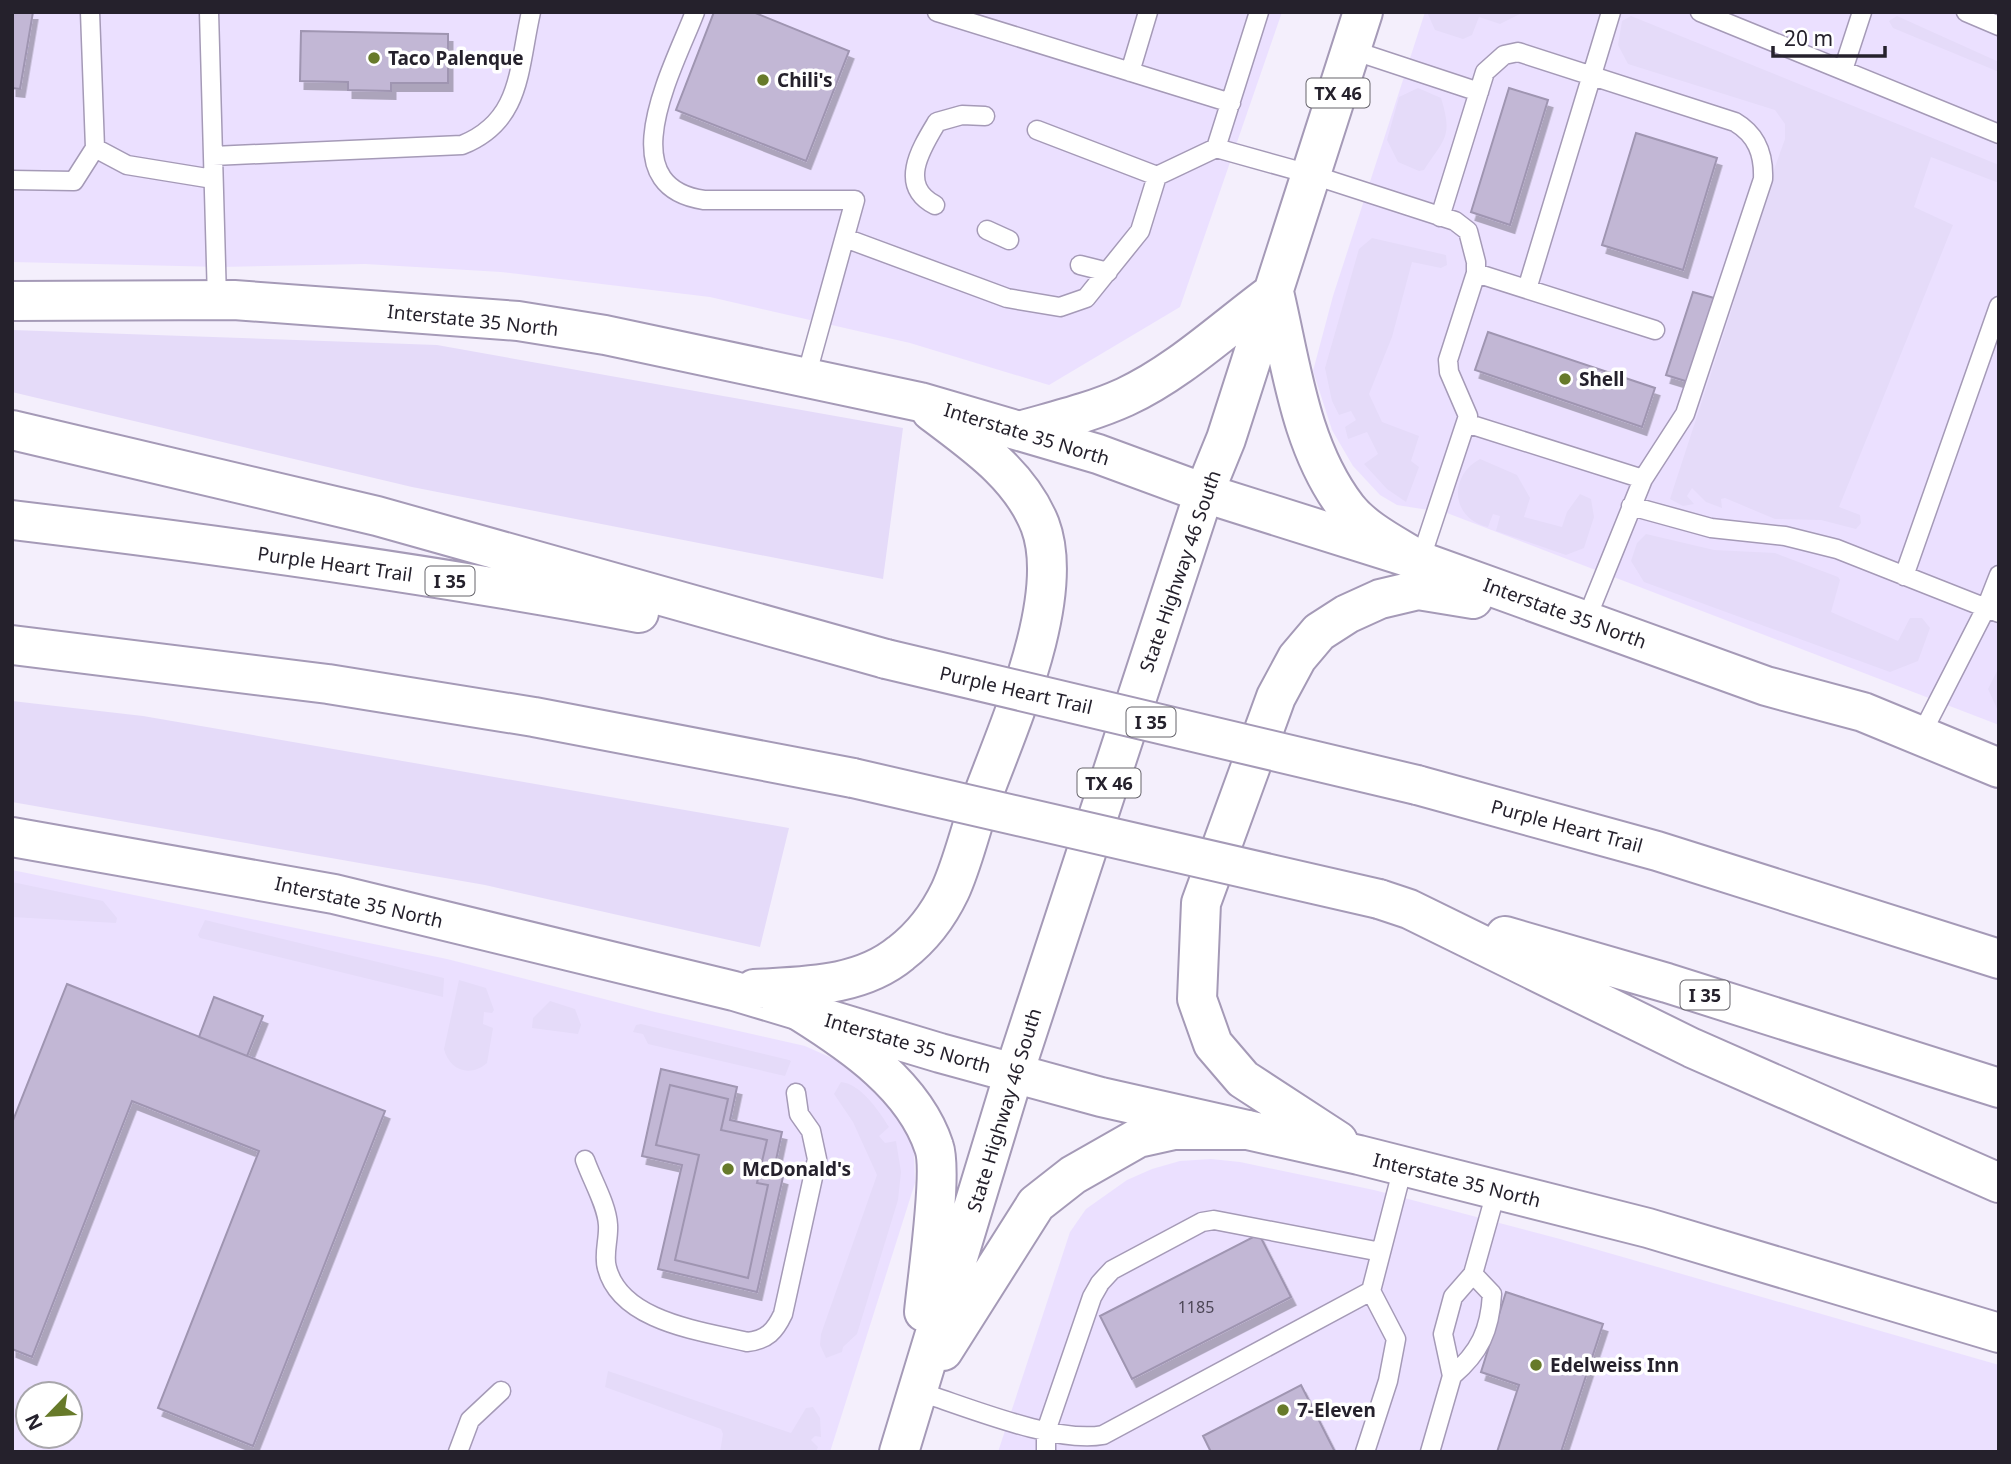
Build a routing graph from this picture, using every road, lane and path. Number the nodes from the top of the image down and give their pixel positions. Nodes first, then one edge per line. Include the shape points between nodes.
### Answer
1 (90, 12) edge
2 (209, 12) edge
3 (531, 12) edge
4 (695, 12) edge
5 (937, 12) edge
6 (1148, 12) edge
7 (1259, 12) edge
8 (1363, 12) edge
9 (1611, 12) edge
10 (1700, 12) edge
11 (1862, 12) edge
12 (1966, 12) edge
13 (1999, 26) edge
14 (1352, 50) junction
15 (1843, 70) junction
16 (1130, 72) junction
17 (1593, 74) junction
18 (1479, 92) junction
19 (1231, 103) junction
20 (985, 116) dead end
21 (1037, 130) dead end
22 (1999, 134) edge
23 (95, 148) junction
24 (1216, 148) junction
25 (213, 156) junction
26 (1313, 174) junction
27 (1157, 176) junction
28 (213, 179) junction
29 (12, 180) edge
30 (935, 205) dead end
31 (1440, 217) junction
32 (987, 230) dead end
33 (845, 238) junction
34 (1009, 240) dead end
35 (1080, 265) dead end
36 (1108, 272) junction
37 (1476, 273) junction
38 (1527, 289) junction
39 (1274, 292) junction
40 (217, 300) junction
41 (12, 301) edge
42 (1999, 306) edge
43 (1655, 330) dead end
44 (806, 377) junction
45 (919, 402) junction
46 (1466, 423) junction
47 (12, 430) edge
48 (1023, 430) junction
49 (1643, 479) junction
50 (1204, 493) junction
51 (1631, 506) junction
52 (12, 520) edge
53 (1420, 561) junction
54 (1999, 575) edge
55 (1904, 576) junction
56 (1992, 610) edge
57 (1572, 616) junction
58 (12, 645) edge
59 (886, 659) junction
60 (1920, 737) junction
61 (1999, 768) edge
62 (12, 837) edge
63 (1394, 904) junction
64 (1999, 959) edge
65 (734, 991) junction
66 (801, 1012) junction
67 (1014, 1073) junction
68 (1999, 1088) edge
69 (796, 1093) dead end
70 (1247, 1130) junction
71 (1359, 1156) junction
72 (585, 1160) dead end
73 (1402, 1167) junction
74 (1999, 1183) edge
75 (1496, 1192) junction
76 (1381, 1252) junction
77 (1474, 1274) junction
78 (1371, 1291) junction
79 (1999, 1333) edge
80 (1452, 1376) junction
81 (501, 1391) dead end
82 (917, 1391) junction
83 (1046, 1431) junction
84 (458, 1452) edge
85 (899, 1452) edge
86 (1046, 1452) edge
87 (1365, 1452) edge
88 (1430, 1452) edge

1 - 23 lane
2 - 25 lane
3 - 25 lane via 508,109 483,137 462,145
4 - 33 lane via 652,129 653,156 663,180 681,194 704,200 855,200
5 - 16 lane
6 - 16 lane
7 - 19 lane
8 - 14 main road, State Highway 46 South / TX 46
9 - 17 lane
10 - 15 lane
11 - 15 lane
12 - 13 lane
14 - 18 lane
14 - 26 main road, State Highway 46 South / TX 46
15 - 22 lane
16 - 19 lane
17 - 18 lane via 1518,52 1493,62
17 - 38 lane
17 - 49 lane via 1735,122 1753,137 1763,168 1685,414
18 - 31 lane
19 - 24 lane
20 - 30 lane via 937,121 916,156 915,179 926,200
21 - 27 lane
23 - 28 lane via 127,164
23 - 29 lane via 74,181
24 - 26 lane
24 - 27 lane
25 - 28 lane
26 - 31 lane
26 - 39 main road, State Highway 46 South / TX 46
27 - 36 lane via 1140,231
28 - 40 lane
31 - 37 lane via 1455,220 1468,231
32 - 34 lane
33 - 36 lane via 1007,298 1060,307 1086,298
33 - 44 lane
35 - 36 lane
37 - 38 lane
37 - 46 lane via 1448,360 1466,410
38 - 43 lane
39 - 48 main road via 1128,396
39 - 50 main road, State Highway 46 South / TX 46
39 - 53 main road via 1309,437 1326,473 1347,508 1371,530
40 - 41 main road, Interstate 35 North
40 - 44 main road, Interstate 35 North via 518,321
42 - 55 lane
44 - 45 main road, Interstate 35 North
45 - 48 main road, Interstate 35 North
45 - 65 main road via 1006,472 1040,526 1049,564 1027,674 951,890 928,929 899,955 860,976
46 - 49 lane
46 - 53 lane
47 - 59 main road via 377,516
48 - 50 main road, Interstate 35 North
49 - 51 lane
50 - 53 main road, Interstate 35 North
50 - 67 main road, State Highway 46 South / TX 46
51 - 55 lane via 1711,528 1824,545
51 - 57 lane
52 - 59 main road, Purple Heart Trail / I 35 via 530,593
53 - 57 main road, Interstate 35 North
54 - 56 lane
55 - 56 lane
56 - 60 lane
57 - 60 main road, Interstate 35 North via 1766,686 1863,712
57 - 71 main road via 1418,590 1380,599 1319,632 1297,658 1276,696 1201,903 1197,999 1213,1044 1243,1079
58 - 63 main road, I 35, bridge via 328,684 534,717 853,778
59 - 64 main road, Purple Heart Trail / I 35, bridge via 1417,785 1657,850
60 - 61 main road, Interstate 35 North
62 - 65 main road, Interstate 35 North via 334,894
63 - 68 main road, I 35 via 1680,987
63 - 74 main road via 1692,1048
65 - 66 main road, Interstate 35 North
66 - 67 main road, Interstate 35 North
66 - 82 main road via 851,1043 883,1071 912,1107 935,1148
67 - 70 main road, Interstate 35 North
67 - 82 main road, State Highway 46 South / TX 46
69 - 72 lane via 799,1114 816,1141 817,1159 783,1314 769,1336 758,1340 747,1342 663,1321 638,1308 624,1294 606,1267 608,1223
70 - 71 main road, Interstate 35 North
70 - 82 main road via 1174,1130 1138,1138 1073,1175 1037,1204
71 - 73 main road, Interstate 35 North
73 - 75 main road, Interstate 35 North
73 - 76 lane
75 - 77 lane
75 - 79 main road, Interstate 35 North via 1648,1228
76 - 78 lane
76 - 83 lane via 1231,1221 1202,1222 1112,1270 1092,1297
77 - 80 lane via 1453,1297 1443,1334
77 - 80 lane via 1492,1294 1491,1315 1472,1359
78 - 83 lane via 1113,1431 1081,1438
78 - 87 lane via 1396,1339
80 - 88 lane
81 - 84 lane via 470,1420
82 - 83 lane
82 - 85 main road, State Highway 46 South / TX 46
83 - 86 lane

